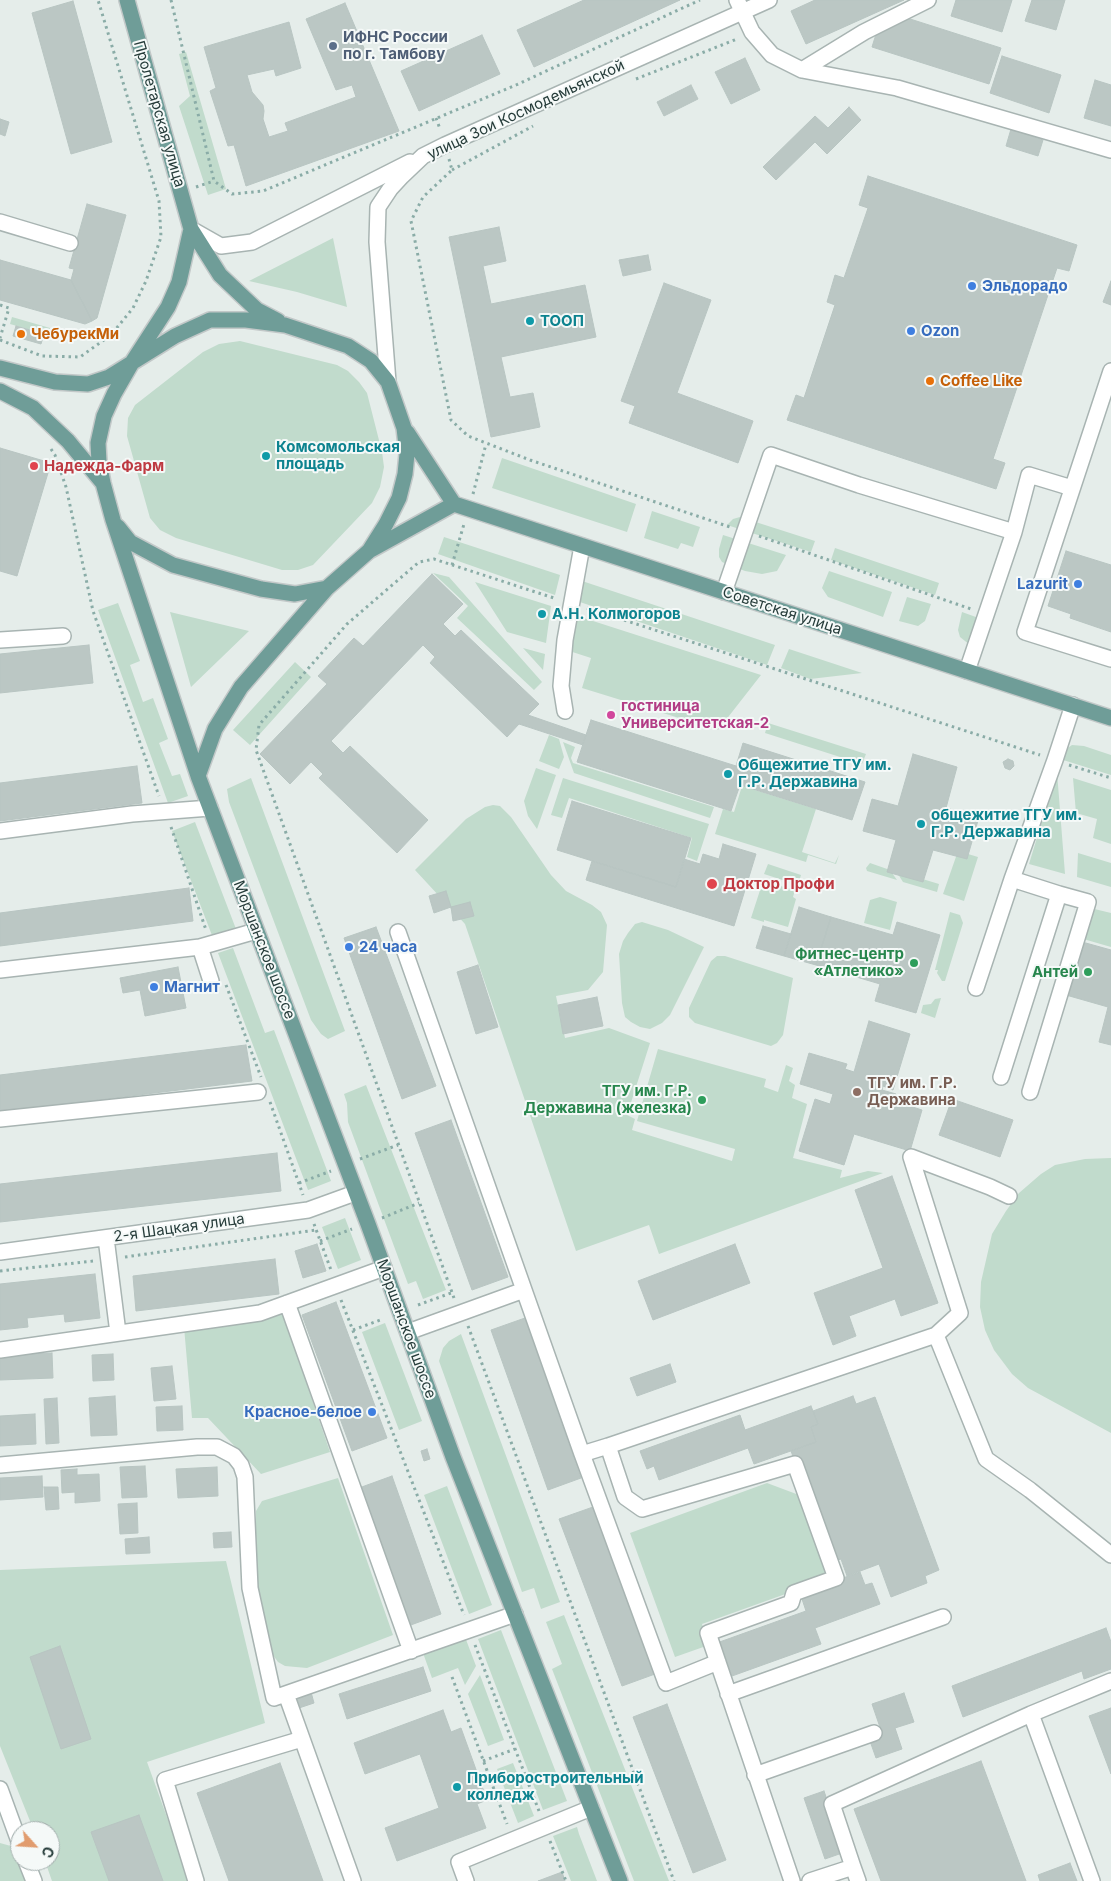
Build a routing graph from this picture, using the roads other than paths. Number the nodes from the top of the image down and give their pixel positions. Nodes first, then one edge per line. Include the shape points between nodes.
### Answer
1 (127, 0) edge
2 (769, 0) edge
3 (928, 0) edge
4 (740, 6) edge
5 (802, 70) junction
6 (1111, 150) edge
7 (423, 156) junction
8 (0, 222) edge
9 (191, 229) junction
10 (70, 243) dead end
11 (285, 325) junction
12 (133, 361) junction
13 (2, 368) edge
14 (1111, 371) edge
15 (388, 382) junction
16 (0, 391) edge
17 (404, 428) junction
18 (103, 483) junction
19 (1072, 488) junction
20 (454, 504) junction
21 (113, 520) junction
22 (1014, 532) junction
23 (582, 546) junction
24 (369, 551) junction
25 (327, 588) junction
26 (724, 592) junction
27 (63, 636) dead end
28 (0, 640) edge
29 (1111, 659) edge
30 (966, 671) junction
31 (1073, 706) junction
32 (565, 711) dead end
33 (1111, 718) edge
34 (198, 776) junction
35 (210, 808) junction
36 (0, 831) edge
37 (1012, 879) junction
38 (1058, 894) junction
39 (256, 931) junction
40 (398, 932) dead end
41 (205, 946) junction
42 (0, 970) edge
43 (218, 982) road end
44 (976, 988) dead end
45 (1002, 1077) dead end
46 (261, 1088) road end
47 (1030, 1092) dead end
48 (0, 1119) edge
49 (355, 1193) junction
50 (1009, 1196) dead end
51 (106, 1238) junction
52 (0, 1252) edge
53 (384, 1268) junction
54 (524, 1290) junction
55 (287, 1303) junction
56 (408, 1332) junction
57 (118, 1333) junction
58 (936, 1335) junction
59 (0, 1350) edge
60 (608, 1446) junction
61 (582, 1454) junction
62 (0, 1464) edge
63 (1111, 1555) edge
64 (515, 1614) junction
65 (943, 1617) dead end
66 (411, 1651) junction
67 (718, 1662) junction
68 (1111, 1681) edge
69 (286, 1694) junction
70 (728, 1694) junction
71 (1031, 1714) junction
72 (874, 1733) dead end
73 (302, 1739) junction
74 (756, 1775) junction
75 (0, 1789) edge
76 (591, 1808) junction
77 (12, 1821) edge
78 (855, 1874) edge
79 (196, 1881) edge
80 (353, 1881) edge
81 (466, 1881) edge
82 (620, 1881) edge
83 (792, 1881) edge
84 (810, 1881) edge
85 (1092, 1881) edge

1 - 9 main road, Пролетарская улица
2 - 4 street, улица Зои Космодемьянской
3 - 5 street via 864,32
4 - 5 street via 752,32 772,55
4 - 7 street, улица Зои Космодемьянской
5 - 6 street via 897,88
7 - 9 street via 252,242 221,246
7 - 15 street, улица Зои Космодемьянской via 390,189 378,207 377,242
8 - 10 street
9 - 11 main road via 220,275 258,310
9 - 12 main road, Моршанское шоссе via 172,299
11 - 12 main road via 210,320
11 - 15 main road via 348,346 371,361
12 - 13 main road via 88,384 55,382
12 - 18 main road, Моршанское шоссе via 104,416 98,443
14 - 19 street
15 - 17 main road
16 - 18 main road via 33,408 68,441
17 - 20 main road
17 - 24 main road via 407,454 399,498
18 - 21 main road, Моршанское шоссе
19 - 22 street via 1029,475
19 - 29 street via 1025,632
20 - 23 main road, Советская улица
20 - 24 main road
21 - 25 main road via 130,542 173,565 261,589 294,594
21 - 34 main road, Моршанское шоссе
22 - 26 street via 771,455
22 - 30 street
23 - 26 main road, Советская улица
23 - 32 street via 565,640 561,686
24 - 25 main road
25 - 34 main road via 241,687 215,729
26 - 30 main road, Советская улица
27 - 28 street
30 - 31 main road, Советская улица
31 - 33 main road, Советская улица
31 - 37 street
34 - 35 main road, Моршанское шоссе
35 - 36 street
35 - 39 main road, Моршанское шоссе
37 - 38 street
37 - 44 street
38 - 45 street
38 - 47 street via 1088,902
39 - 41 street
39 - 49 main road, Моршанское шоссе
40 - 54 street
41 - 42 street
41 - 43 street
46 - 48 street
49 - 51 street, 2-я Шацкая улица via 308,1210
49 - 53 main road, Моршанское шоссе
50 - 58 street via 911,1157 960,1313
51 - 52 street, 2-я Шацкая улица
51 - 57 street
53 - 55 street
53 - 56 main road, Моршанское шоссе
54 - 56 street
54 - 61 street
55 - 57 street via 260,1313
55 - 66 street
56 - 64 main road, Моршанское шоссе
57 - 59 street
58 - 60 street
58 - 63 street via 986,1459
60 - 61 street
60 - 67 street via 625,1497 642,1509 795,1464 836,1578 794,1593 791,1603 708,1633
61 - 67 street via 666,1684
62 - 69 street via 197,1447 217,1447 234,1456 245,1477 250,1588 274,1698
64 - 66 street
64 - 76 main road, Моршанское шоссе
65 - 70 street
66 - 69 street
67 - 70 street
68 - 71 street
69 - 73 street
70 - 74 street
71 - 78 street via 832,1804
71 - 85 street
72 - 74 street
73 - 79 street via 165,1780
73 - 80 street
74 - 83 street
75 - 77 street
76 - 81 street via 459,1862
76 - 82 main road, Моршанское шоссе
78 - 84 street

